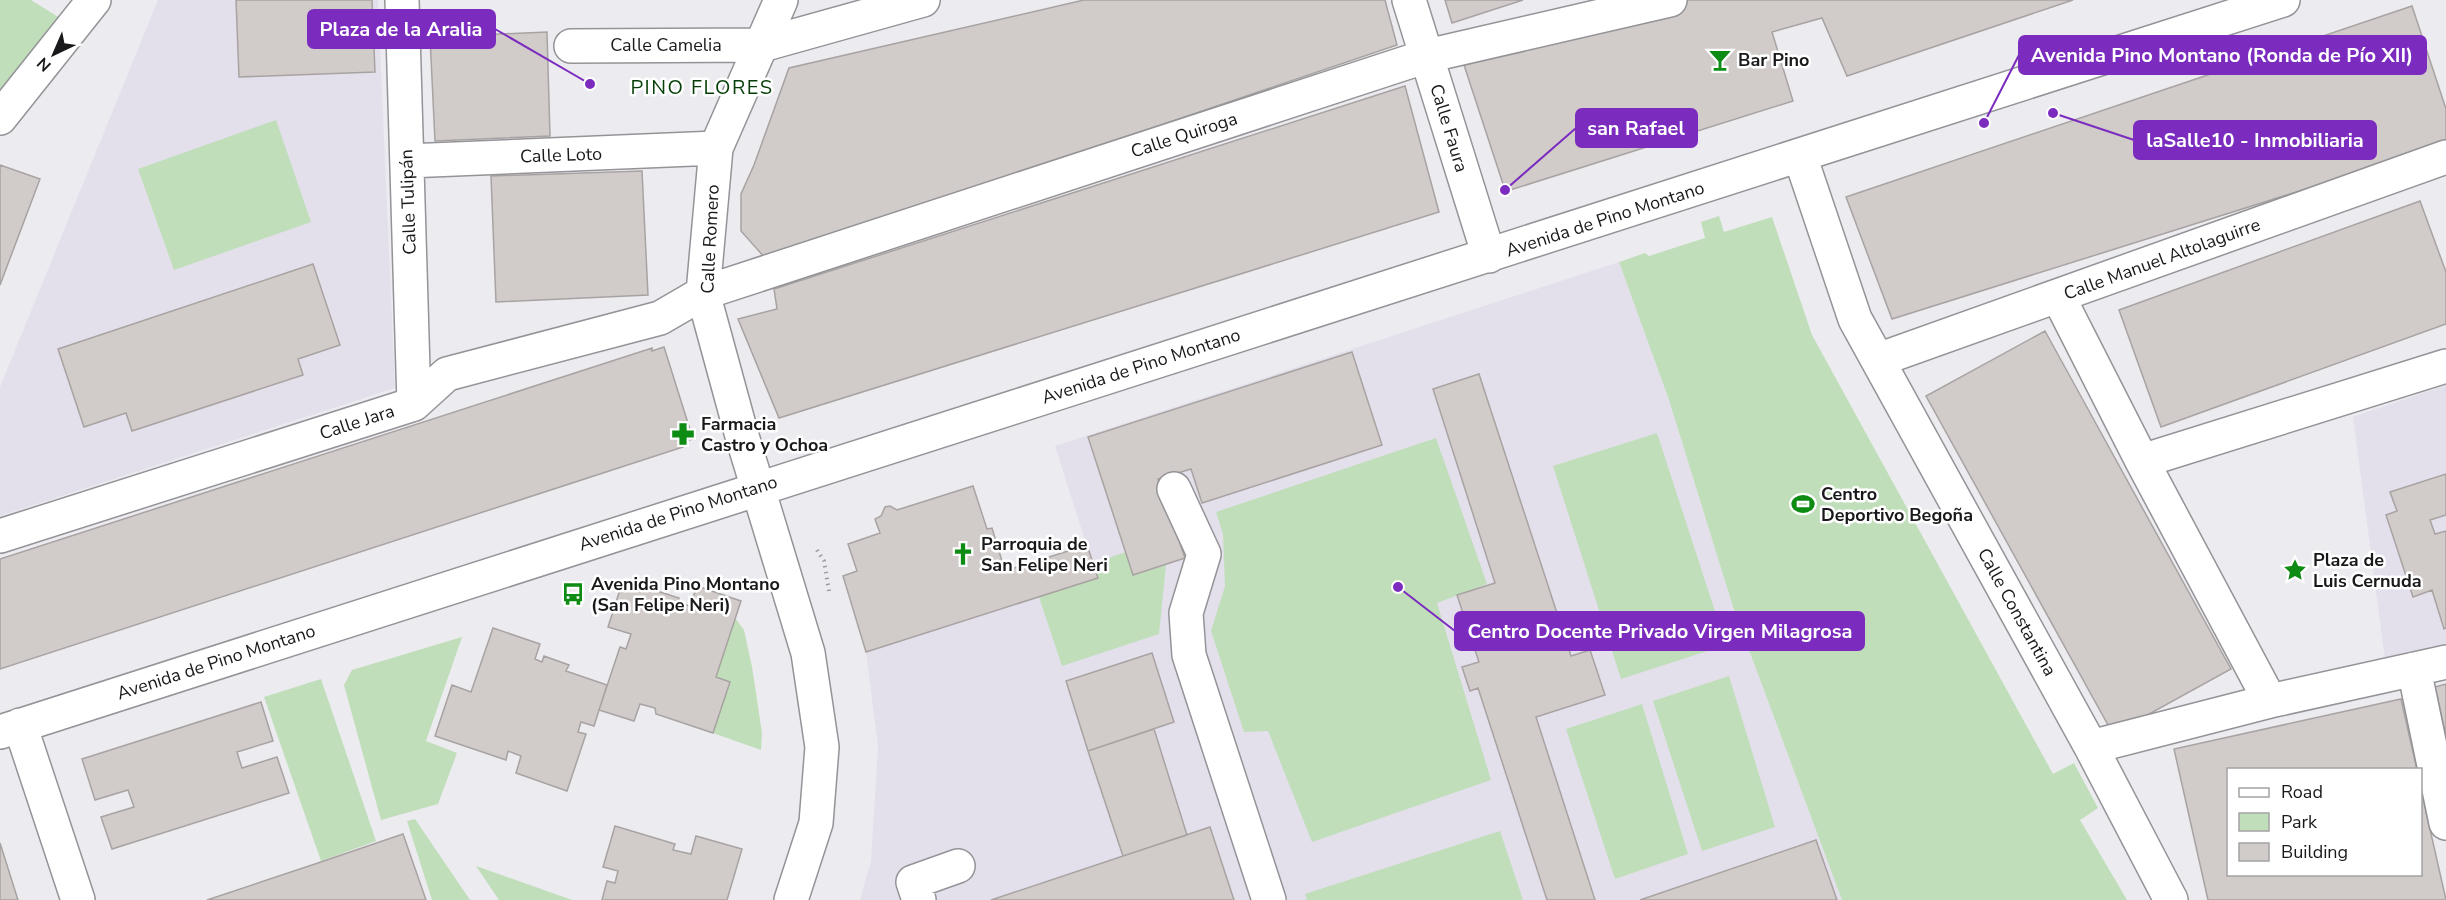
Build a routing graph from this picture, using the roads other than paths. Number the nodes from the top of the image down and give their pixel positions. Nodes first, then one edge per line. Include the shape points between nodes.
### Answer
1 (94, 0) edge
2 (402, 0) edge
3 (781, 0) edge
4 (923, 0) edge
5 (1409, 0) edge
6 (1670, 0) edge
7 (2283, 0) edge
8 (766, 25) edge
9 (571, 46) dead end
10 (1427, 56) junction
11 (0, 118) edge
12 (716, 148) junction
13 (1800, 156) junction
14 (2446, 157) edge
15 (407, 161) junction
16 (1489, 256) junction
17 (703, 293) junction
18 (2058, 296) junction
19 (1878, 360) junction
20 (2446, 366) edge
21 (414, 404) junction
22 (2142, 460) junction
23 (759, 487) junction
24 (1174, 489) dead end
25 (0, 536) edge
26 (2446, 662) edge
27 (2414, 669) junction
28 (2270, 701) junction
29 (10, 728) edge
30 (2091, 747) junction
31 (2446, 823) edge
32 (958, 866) dead end
33 (78, 900) edge
34 (791, 900) edge
35 (919, 900) edge
36 (1269, 900) edge
37 (2172, 900) edge

1 - 11 street
2 - 15 street, Calle Tulipán
3 - 8 street, Calle Romero
4 - 8 street, Calle Camelia
5 - 10 street, Calle Faura
6 - 10 street, Calle Quiroga
7 - 13 street, Avenida de Pino Montano
8 - 9 street, Calle Camelia
8 - 12 street, Calle Romero
10 - 16 street, Calle Faura
10 - 17 street, Calle Quiroga
12 - 15 street, Calle Loto
12 - 17 street, Calle Romero
13 - 16 street, Avenida de Pino Montano
13 - 19 street, Calle Constantina via 1855,319
14 - 18 street, Calle Manuel Altolaguirre
15 - 21 street, Calle Tulipán
16 - 23 street, Avenida de Pino Montano
17 - 21 street, Calle Jara via 660,318 447,374
17 - 23 street, Calle Romero
18 - 19 street, Calle Manuel Altolaguirre
18 - 22 street
19 - 30 street, Calle Constantina
20 - 22 street
21 - 25 street, Calle Jara
22 - 28 street
23 - 29 street, Avenida de Pino Montano
23 - 34 street, Calle Romero via 808,653 822,747 816,823
24 - 36 street via 1204,554 1186,614 1189,655
26 - 27 street
27 - 28 street
27 - 31 street
28 - 30 street
29 - 33 street
30 - 37 street, Calle Constantina
32 - 35 street via 913,882

